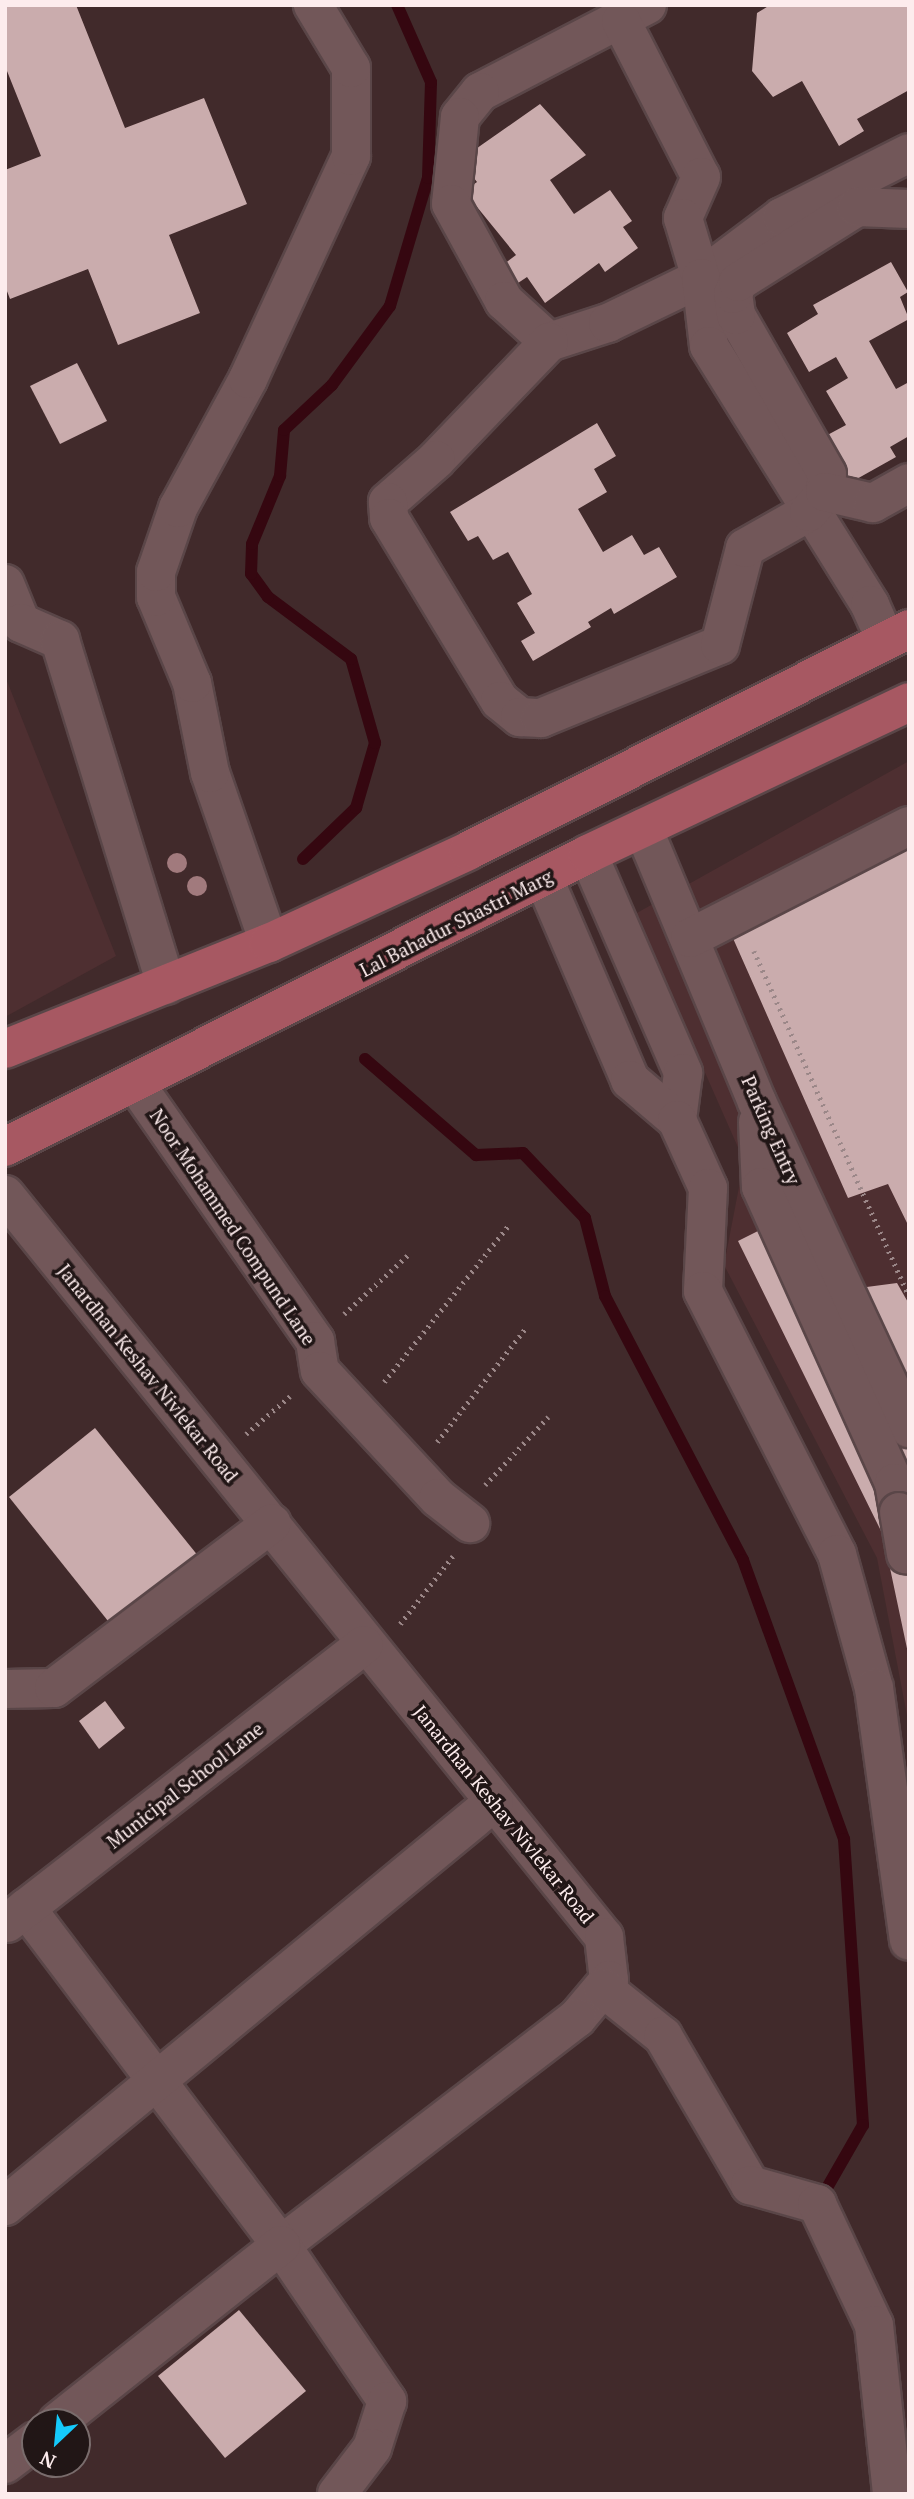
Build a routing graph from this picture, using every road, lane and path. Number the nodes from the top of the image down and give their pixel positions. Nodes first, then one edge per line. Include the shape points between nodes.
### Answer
1 (313, 5) edge
2 (634, 13) edge
3 (909, 153) edge
4 (909, 209) edge
5 (701, 278) junction
6 (548, 342) junction
7 (909, 483) edge
8 (817, 502) junction
9 (5, 584) edge
10 (898, 635) edge
11 (909, 702) edge
12 (909, 827) edge
13 (643, 828) junction
14 (589, 854) junction
15 (544, 879) junction
16 (690, 937) junction
17 (270, 943) junction
18 (754, 951) dead end
19 (166, 985) junction
20 (5, 1049) edge
21 (135, 1083) junction
22 (757, 1102) junction
23 (677, 1120) junction
24 (5, 1147) edge
25 (5, 1195) edge
26 (508, 1226) dead end
27 (410, 1253) dead end
28 (909, 1296) edge
29 (525, 1329) dead end
30 (317, 1356) junction
31 (359, 1413) junction
32 (909, 1427) edge
33 (216, 1460) junction
34 (414, 1472) junction
35 (272, 1522) junction
36 (470, 1523) dead end
37 (907, 1562) edge
38 (365, 1645) junction
39 (5, 1689) edge
40 (494, 1802) junction
41 (16, 1916) edge
42 (909, 1941) edge
43 (603, 1988) junction
44 (155, 2083) junction
45 (5, 2206) edge
46 (281, 2245) junction
47 (76, 2408) edge
48 (21, 2452) edge
49 (5, 2464) edge
50 (337, 2494) edge
51 (892, 2494) edge

1 - 17 street via 351,68 351,156 248,379 178,509 156,572 156,597 192,683 210,773
2 - 5 street via 701,177 683,218
2 - 6 street via 480,92 460,117 451,204 504,301
3 - 5 street via 782,217
4 - 8 street via 857,207 738,282 733,294 736,315 827,474
5 - 6 street via 608,323
5 - 8 street via 709,346
6 - 8 street via 436,460 388,502 389,519 493,690 520,717 541,718 720,645 745,548
7 - 8 street via 873,503
8 - 10 street via 870,605
9 - 19 street via 21,623 60,640
10 - 17 main road via 468,851
11 - 13 main road, Lal Bahadur Shastri Marg
12 - 16 street
13 - 14 main road, Lal Bahadur Shastri Marg
13 - 16 street, Parking Entry
14 - 15 main road, Lal Bahadur Shastri Marg
14 - 23 street via 683,1073
15 - 21 main road, Lal Bahadur Shastri Marg
15 - 23 street via 629,1080
16 - 22 street, Parking Entry
17 - 19 main road
18 - 28 path
19 - 20 main road
21 - 24 main road, Lal Bahadur Shastri Marg
21 - 30 street, Noor Mohammed Compund Lane
22 - 32 street, Parking Entry
22 - 37 street, bridge via 761,1187 894,1483
23 - 42 street via 708,1188 703,1292 837,1554 874,1688
25 - 33 street, Janardhan Keshav Nivlekar Road
26 - 31 path
27 - 30 path
29 - 34 path
30 - 31 street, Noor Mohammed Compund Lane
30 - 33 path
31 - 34 street, Noor Mohammed Compund Lane
33 - 35 street, Janardhan Keshav Nivlekar Road
34 - 36 street, Noor Mohammed Compund Lane
35 - 38 street, Janardhan Keshav Nivlekar Road
35 - 39 street via 54,1688
38 - 40 street, Janardhan Keshav Nivlekar Road
38 - 41 street, Municipal School Lane
40 - 43 street, Janardhan Keshav Nivlekar Road via 604,1937 610,1980
40 - 44 street
41 - 44 street
43 - 46 street via 577,2018
43 - 51 street via 663,2036 750,2185 817,2204 874,2325
44 - 45 street
44 - 46 street
46 - 47 street
46 - 50 street via 387,2401 372,2448
48 - 49 street

